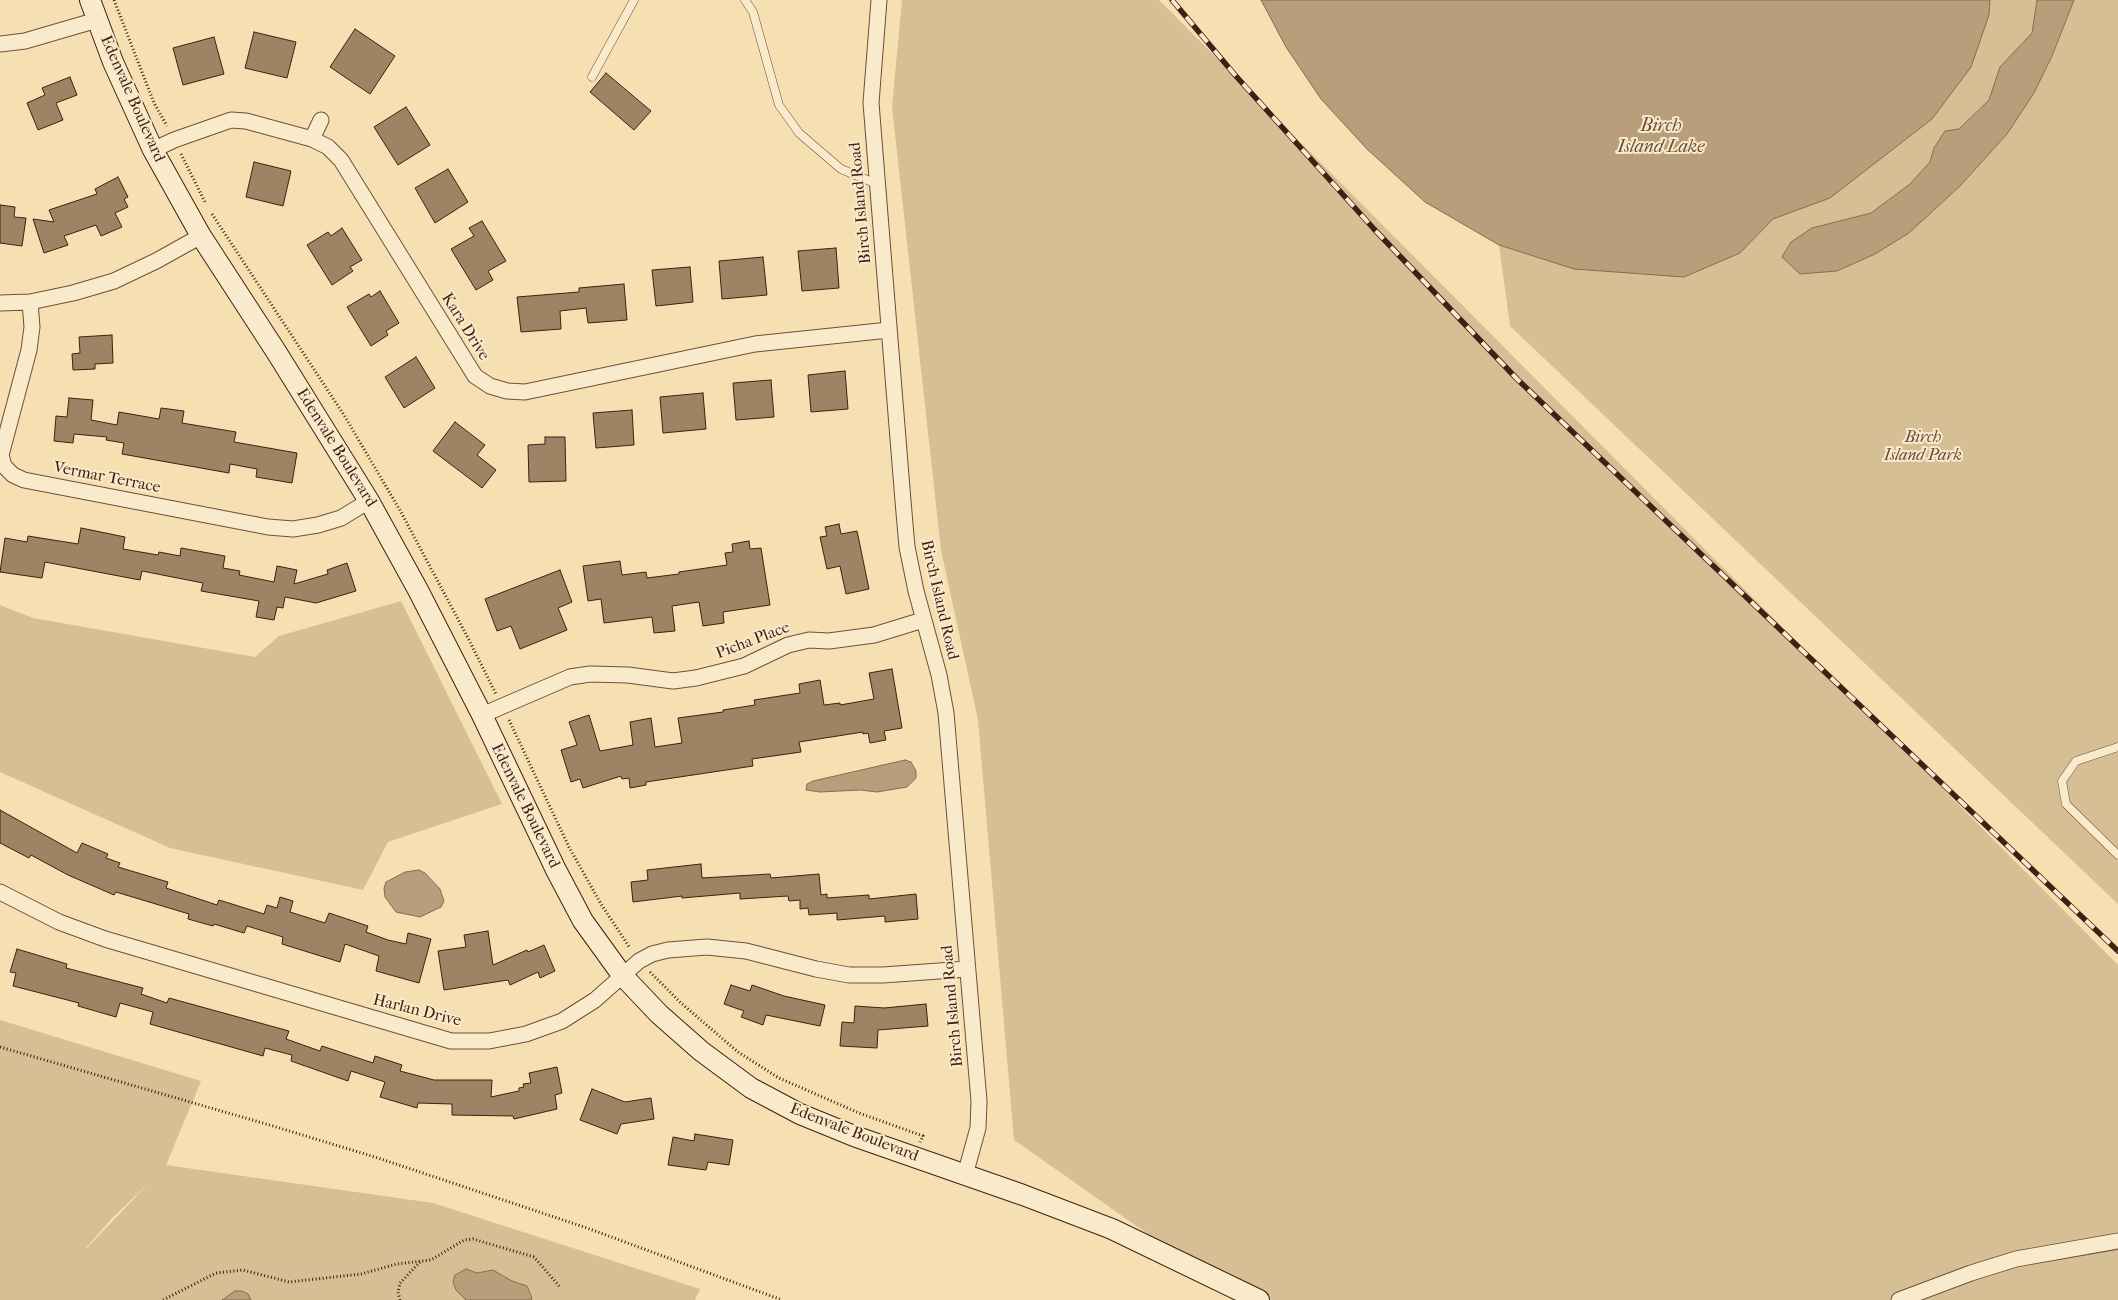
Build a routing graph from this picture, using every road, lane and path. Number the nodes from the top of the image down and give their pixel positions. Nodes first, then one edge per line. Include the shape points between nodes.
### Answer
1 (90, 0) edge
2 (114, 0) edge
3 (634, 0) edge
4 (745, 0) edge
5 (879, 0) edge
6 (97, 20) junction
7 (0, 44) edge
8 (592, 77) dead end
9 (321, 120) dead end
10 (312, 139) junction
11 (174, 140) junction
12 (153, 150) junction
13 (877, 184) junction
14 (200, 236) junction
15 (30, 302) junction
16 (0, 303) edge
17 (889, 330) junction
18 (369, 501) junction
19 (923, 620) junction
20 (501, 705) junction
21 (482, 715) junction
22 (2118, 747) edge
23 (2118, 855) edge
24 (0, 892) edge
25 (639, 961) junction
26 (967, 969) junction
27 (622, 975) junction
28 (0, 1047) edge
29 (915, 1157) junction
30 (966, 1175) junction
31 (2118, 1241) edge
32 (420, 1261) junction
33 (560, 1287) dead end
34 (163, 1300) edge
35 (400, 1300) edge
36 (782, 1300) edge
37 (1258, 1300) edge
38 (1899, 1300) edge

1 - 6 street, Edenvale Boulevard
2 - 11 path via 154,103
3 - 8 lane
4 - 13 lane via 752,12 779,105 799,133 841,169
5 - 13 street, Birch Island Road via 871,103
6 - 7 street via 25,41
6 - 12 street, Edenvale Boulevard
9 - 10 street
10 - 11 street, Kara Drive via 231,120
10 - 17 street, Kara Drive via 328,147 341,160 475,376 506,397 755,344
11 - 12 street, Kara Drive
11 - 20 path via 209,210 344,415 401,512
12 - 14 street, Edenvale Boulevard
13 - 17 street, Birch Island Road
14 - 15 street via 114,281
14 - 18 street, Edenvale Boulevard
15 - 16 street
15 - 18 street, Vermar Terrace via 32,327 29,350 1,455 10,480 293,529 318,526 341,518
17 - 19 street, Birch Island Road via 907,547
18 - 21 street, Edenvale Boulevard
19 - 20 street, Picha Place via 874,635 829,641 809,640 788,645 744,666 696,678 672,681 628,675 570,677
19 - 26 street, Birch Island Road via 946,713
20 - 21 street, Picha Place
20 - 25 path via 569,847 601,904
21 - 27 street, Edenvale Boulevard via 582,921
22 - 23 lane via 2076,761 2062,781 2066,804
24 - 27 street, Harlan Drive via 59,922 105,938 451,1041 489,1042 526,1034 562,1021 595,1000
25 - 26 street, Harlan Drive via 668,950 707,947 746,951 849,974
25 - 27 street, Harlan Drive
25 - 29 path via 731,1046 779,1078 858,1113 922,1136
26 - 30 street, Birch Island Road via 979,1101 978,1128
27 - 29 street, Edenvale Boulevard via 701,1051 751,1088 800,1114
28 - 36 path via 378,1158 588,1228
29 - 30 street, Edenvale Boulevard
30 - 37 street, Edenvale Boulevard via 1112,1229
31 - 38 street via 2016,1259
32 - 33 path via 431,1260 464,1240 473,1239 534,1257
32 - 34 path via 361,1274 289,1282 233,1270 216,1273
32 - 35 path via 400,1282

